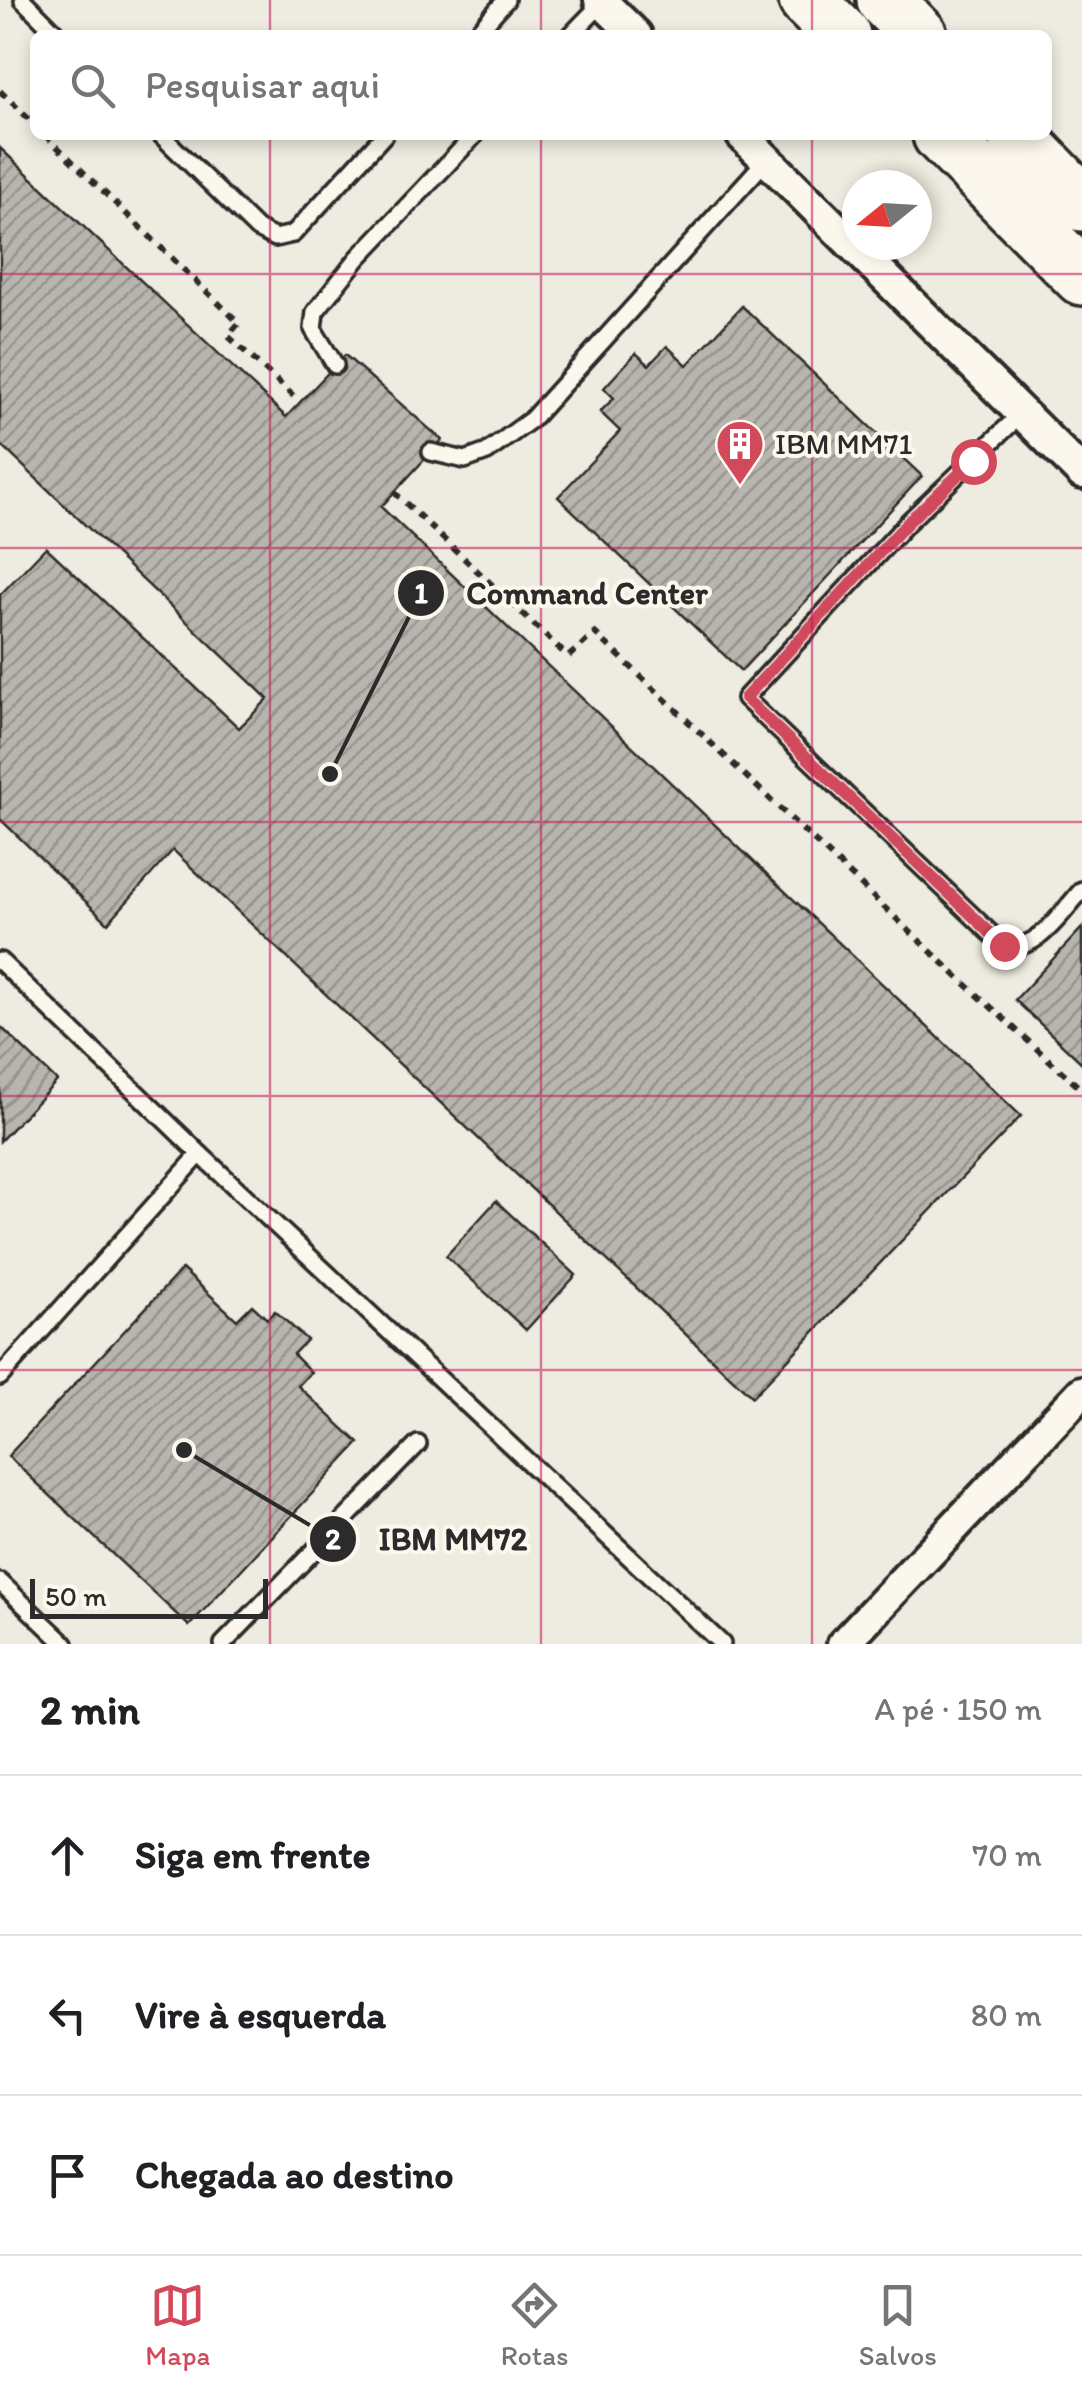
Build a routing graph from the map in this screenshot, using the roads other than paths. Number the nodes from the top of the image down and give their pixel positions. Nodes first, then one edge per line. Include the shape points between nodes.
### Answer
1 (22, 0) edge
2 (807, 0) edge
3 (885, 0) edge
4 (601, 1) edge
5 (496, 4) edge
6 (53, 30) edge
7 (478, 30) edge
8 (575, 30) edge
9 (631, 30) edge
10 (837, 30) edge
11 (914, 30) edge
12 (166, 140) edge
13 (379, 140) edge
14 (470, 140) edge
15 (747, 140) edge
16 (946, 140) edge
17 (1021, 140) edge
18 (768, 159) junction
19 (1082, 202) edge
20 (1082, 277) edge
21 (335, 365) dead end
22 (1021, 414) junction
23 (431, 452) dead end
24 (1082, 474) edge
25 (1082, 890) edge
26 (0, 961) edge
27 (200, 1154) junction
28 (0, 1377) edge
29 (1082, 1392) edge
30 (418, 1444) dead end
31 (0, 1582) edge
32 (65, 1644) edge
33 (223, 1644) edge
34 (722, 1644) edge
35 (842, 1644) edge

1 - 6 lane
2 - 10 highway
3 - 11 highway
4 - 8 lane
4 - 9 street
5 - 7 lane
12 - 13 lane via 257,229 275,238 293,234
14 - 21 lane via 315,312 313,329
15 - 18 street
16 - 20 highway
17 - 19 highway
18 - 22 street
18 - 23 lane via 532,420 464,460
22 - 24 street
22 - 25 lane via 909,521 745,698 1004,946 1032,944
26 - 27 lane
27 - 28 lane
27 - 34 lane
29 - 35 street
30 - 33 lane
31 - 32 lane

